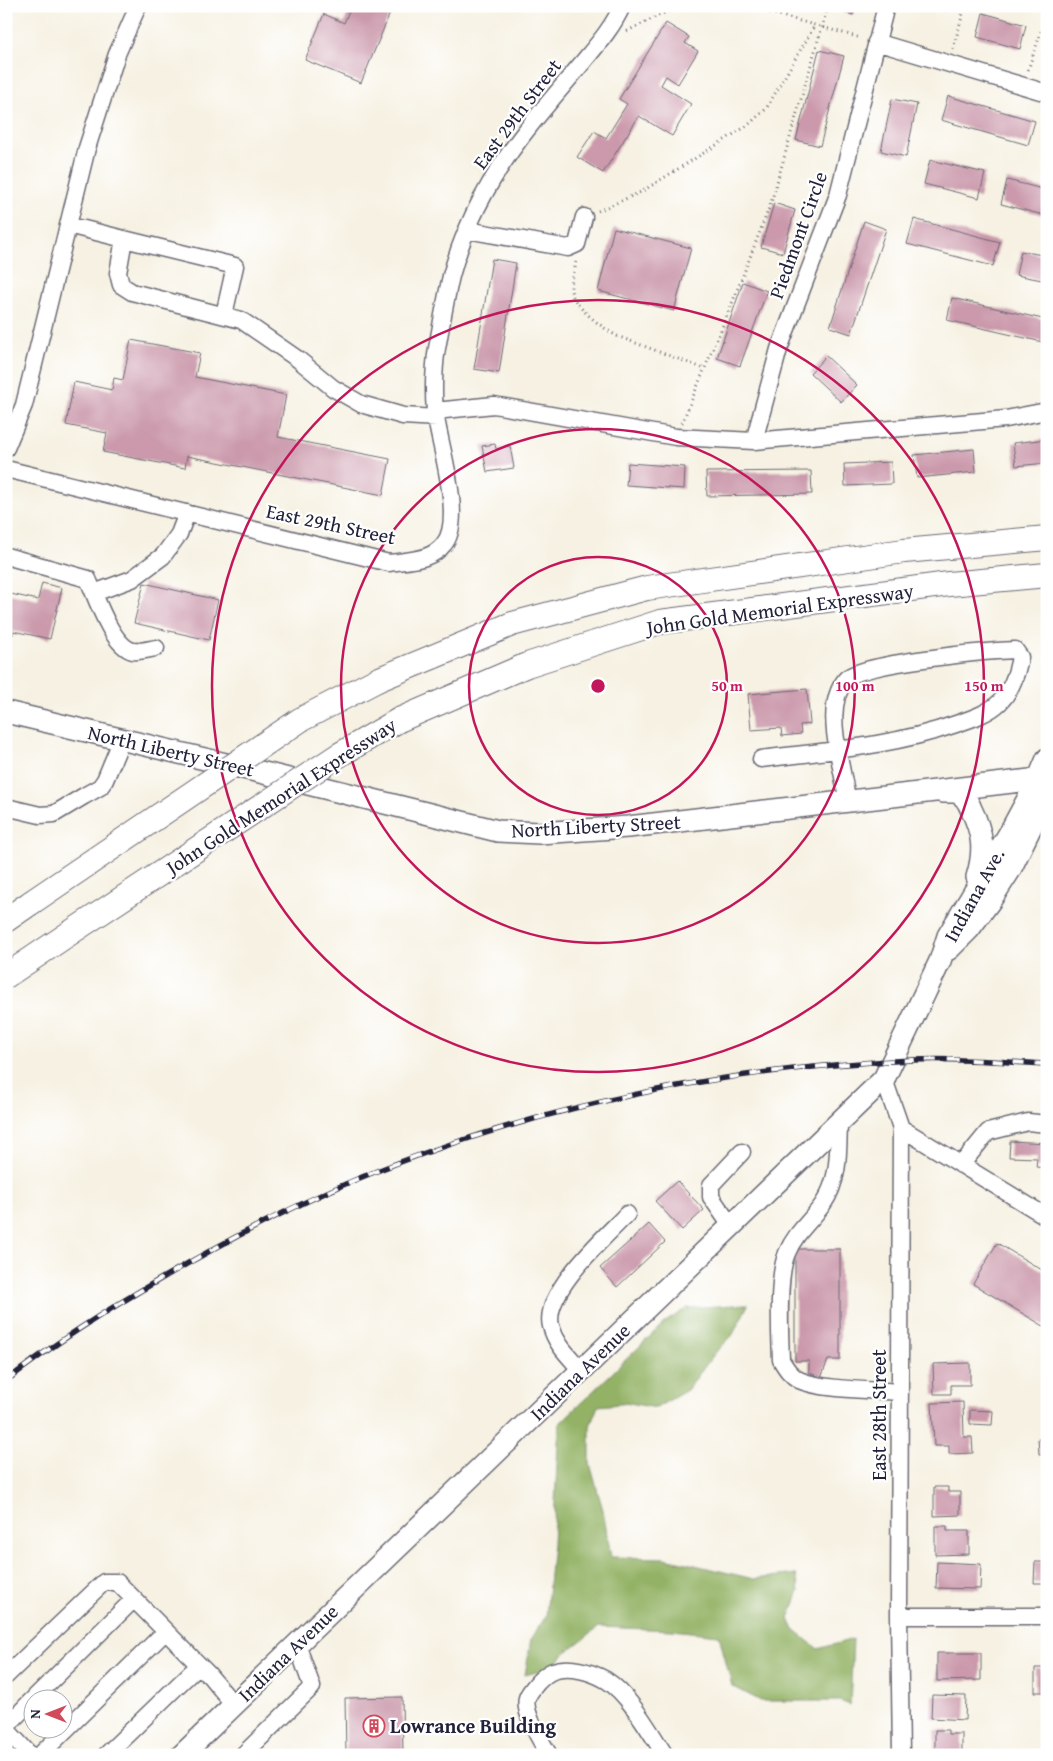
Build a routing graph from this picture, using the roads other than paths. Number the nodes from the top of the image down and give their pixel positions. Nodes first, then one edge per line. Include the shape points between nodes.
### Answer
1 (138, 6) edge
2 (622, 6) edge
3 (886, 6) edge
4 (876, 42) junction
5 (1047, 93) edge
6 (584, 217) road end
7 (68, 225) junction
8 (467, 230) junction
9 (124, 239) junction
10 (224, 315) junction
11 (1047, 411) edge
12 (436, 414) junction
13 (754, 440) junction
14 (6, 448) edge
15 (6, 469) edge
16 (187, 513) junction
17 (1047, 538) edge
18 (6, 556) edge
19 (1047, 575) edge
20 (94, 593) junction
21 (156, 648) dead end
22 (6, 712) edge
23 (122, 739) junction
24 (838, 750) junction
25 (761, 759) dead end
26 (1047, 759) edge
27 (1044, 784) edge
28 (926, 792) junction
29 (848, 802) junction
30 (6, 807) edge
31 (970, 898) junction
32 (6, 920) edge
33 (940, 961) junction
34 (6, 976) edge
35 (884, 1079) junction
36 (839, 1122) junction
37 (1047, 1124) edge
38 (901, 1128) junction
39 (742, 1152) dead end
40 (961, 1165) junction
41 (627, 1214) dead end
42 (1047, 1217) edge
43 (732, 1226) junction
44 (581, 1370) junction
45 (900, 1392) junction
46 (134, 1599) junction
47 (899, 1616) junction
48 (1047, 1616) edge
49 (166, 1631) junction
50 (297, 1644) junction
51 (199, 1665) junction
52 (6, 1676) edge
53 (44, 1688) edge
54 (234, 1705) junction
55 (22, 1711) edge
56 (6, 1728) edge
57 (6, 1734) edge
58 (30, 1755) edge
59 (40, 1755) edge
60 (106, 1755) edge
61 (182, 1755) edge
62 (243, 1755) edge
63 (548, 1755) edge
64 (665, 1755) edge
65 (900, 1755) edge

1 - 7 street via 117,54 86,148
2 - 8 street, East 29th Street via 597,45 503,161
3 - 4 street, Piedmont Circle
4 - 5 street
4 - 13 street, Piedmont Circle via 838,195 779,349
6 - 8 street via 577,244 568,248
7 - 9 street
7 - 14 street via 24,405
8 - 12 street, East 29th Street via 452,275 436,352
9 - 10 street via 118,273 121,285 132,292
9 - 10 street via 235,266
10 - 12 street via 240,320 299,360 333,388 362,404 403,416
11 - 13 street via 1006,419
12 - 13 street via 494,405 676,437
12 - 16 street, East 29th Street via 450,488 452,519 446,542 428,557 389,563
15 - 16 street, East 29th Street
16 - 20 street via 179,534 163,556 132,579
17 - 32 highway, John Gold Memorial Expressway, bridge via 904,551 647,588 512,624 377,680 300,720
18 - 20 street via 88,579
19 - 34 highway, John Gold Memorial Expressway, bridge via 949,584 660,622 527,665 399,720 339,754
20 - 21 street via 122,645 133,651
22 - 23 main road, North Liberty Street
23 - 29 main road, North Liberty Street via 498,831 540,833 628,827
23 - 30 street via 100,787 54,814 40,815
24 - 24 street via 835,707 838,691 847,676 868,669 999,651 1015,650 1020,657 1016,677 1000,701 971,719 933,732
24 - 25 street
24 - 29 street
26 - 27 main road, Indiana Ave.
27 - 28 main road, North Liberty Street
27 - 31 main road, Indiana Ave.
27 - 33 main road, Indiana Ave. via 1010,870 969,929
28 - 29 main road, North Liberty Street
28 - 31 main road via 956,792 961,795 978,824 982,853
31 - 33 main road, Indiana Ave. via 948,936
33 - 35 main road, Indiana Avenue
35 - 36 main road, Indiana Avenue
35 - 38 street, East 28th Street
36 - 43 main road, Indiana Avenue
36 - 45 street via 837,1172 831,1190 794,1237 786,1255 782,1281 781,1360 788,1372 800,1380 824,1386
37 - 40 street via 1028,1122 988,1132
38 - 40 street
38 - 45 street, East 28th Street
39 - 43 street via 711,1185 711,1197
40 - 42 street
41 - 44 street via 573,1272 555,1297 550,1311 550,1325 558,1344
43 - 44 main road, Indiana Avenue
44 - 50 main road, Indiana Avenue
45 - 47 street, East 28th Street
46 - 49 street
46 - 52 street via 117,1582 104,1582
46 - 53 street
47 - 48 street
47 - 65 street, East 28th Street
49 - 51 street
49 - 59 street
50 - 54 main road, Indiana Avenue
50 - 62 street via 312,1687
51 - 54 street
51 - 60 street
54 - 61 main road, Indiana Avenue
55 - 56 street
56 - 57 street
56 - 58 street
63 - 64 street via 528,1712 527,1698 542,1678 554,1671 566,1670 595,1675 617,1688

